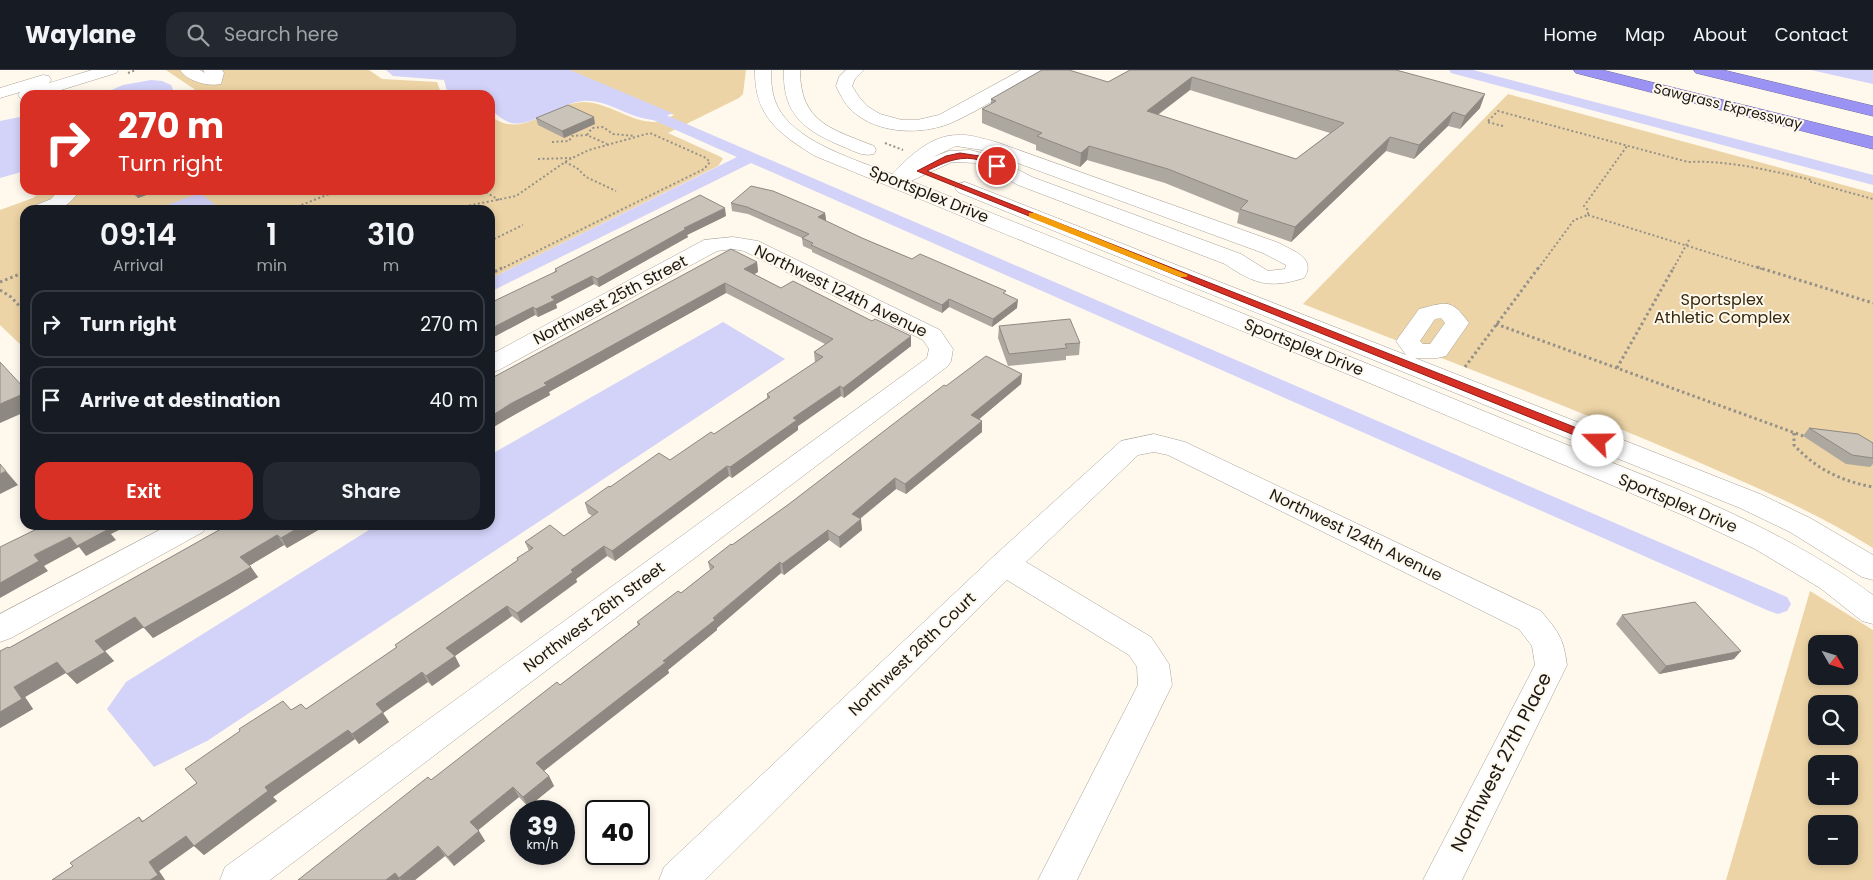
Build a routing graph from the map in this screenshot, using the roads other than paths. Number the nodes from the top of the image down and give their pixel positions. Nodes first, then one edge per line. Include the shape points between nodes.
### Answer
1 (78, 70) edge
2 (110, 70) edge
3 (188, 70) edge
4 (211, 70) edge
5 (763, 70) edge
6 (792, 70) edge
7 (856, 70) edge
8 (1033, 70) edge
9 (1582, 70) edge
10 (1702, 70) edge
11 (224, 86) dead end
12 (43, 90) edge
13 (215, 90) edge
14 (0, 93) edge
15 (20, 97) edge
16 (0, 103) edge
17 (1873, 111) edge
18 (1873, 143) edge
19 (901, 167) junction
20 (65, 195) edge
21 (53, 205) edge
22 (733, 243) joint
23 (941, 349) joint
24 (495, 361) edge
25 (1406, 366) junction
26 (1154, 444) joint
27 (184, 530) edge
28 (1005, 564) junction
29 (1873, 569) edge
30 (1873, 612) edge
31 (0, 629) edge
32 (1548, 642) joint
33 (239, 880) edge
34 (678, 880) edge
35 (1057, 880) edge
36 (1442, 880) edge

1 - 14 street
2 - 12 street
3 - 4 street via 200,78 215,80 216,73
5 - 19 street, Sportsplex Drive via 764,95 772,114 801,140 822,152
6 - 19 street, Sportsplex Drive via 793,94 805,117 817,127
7 - 8 street via 844,86 848,98 875,119 906,127 946,120
9 - 18 highway, Sawgrass Expressway
10 - 17 highway, Sawgrass Expressway
11 - 13 street
15 - 16 street
19 - 19 street via 949,157 983,159 1025,181 1233,259 1262,278 1296,273 1297,262 1271,248 989,146 969,141 946,142
19 - 25 street, Sportsplex Drive
20 - 21 street
22 - 23 street, Northwest 124th Avenue via 750,246 932,335
22 - 24 street, Northwest 25th Street via 712,245
23 - 33 street, Northwest 26th Street via 939,361
25 - 29 street, Sportsplex Drive via 1750,501 1800,525
25 - 30 street, Sportsplex Drive via 1765,541 1831,580
26 - 28 street, Northwest 26th Court via 1130,447
26 - 32 street, Northwest 124th Avenue via 1176,448 1530,620
27 - 31 street
28 - 34 street, Northwest 26th Court
28 - 35 street via 1140,646 1153,664 1155,685
32 - 36 street, Northwest 27th Place via 1551,664

